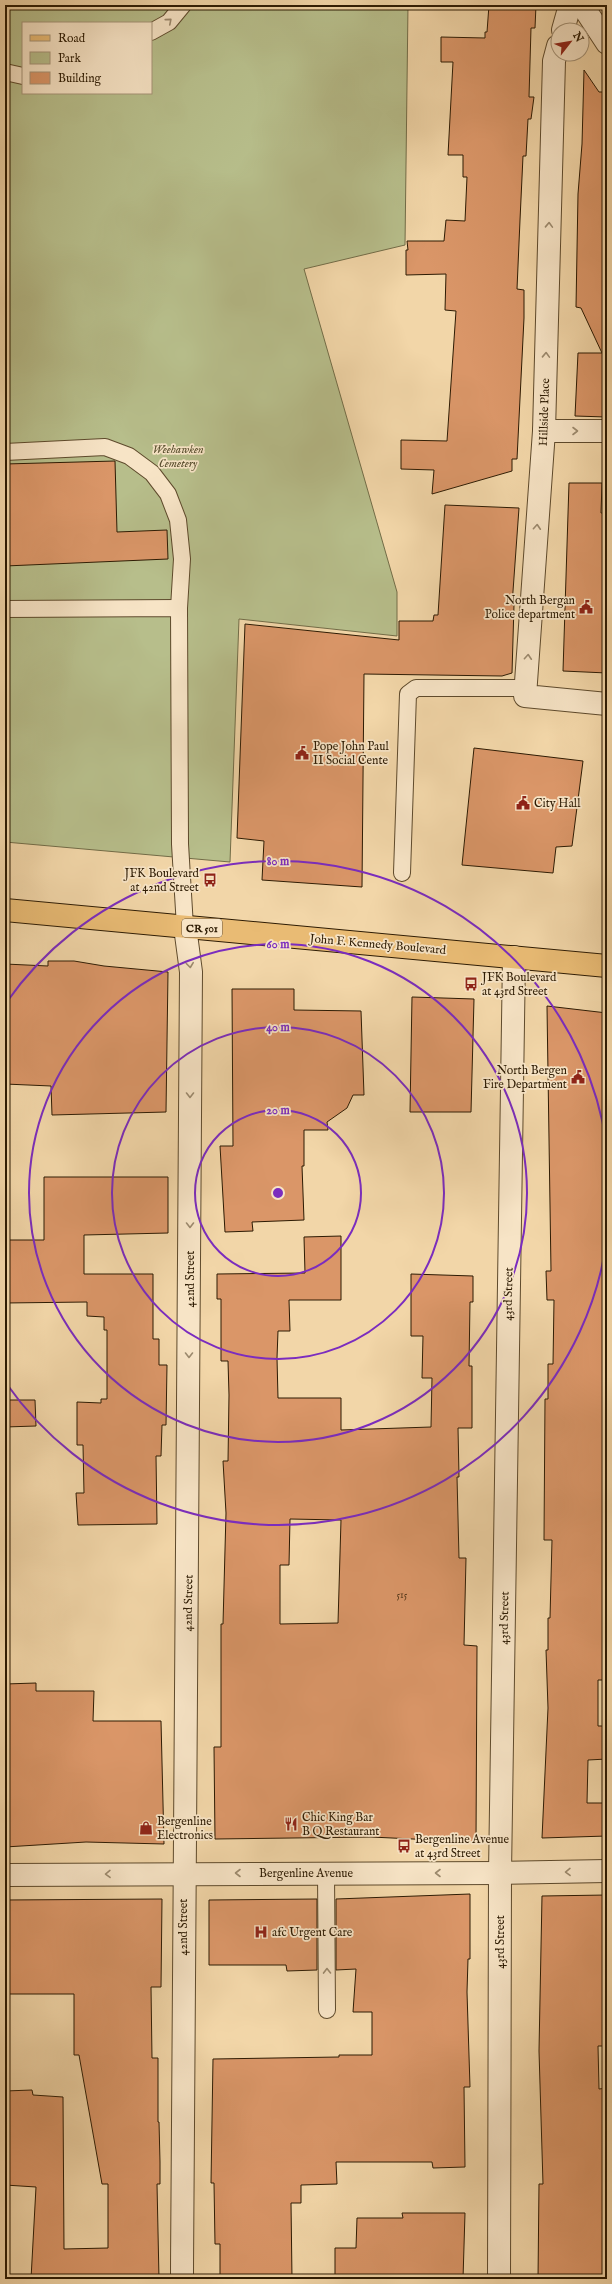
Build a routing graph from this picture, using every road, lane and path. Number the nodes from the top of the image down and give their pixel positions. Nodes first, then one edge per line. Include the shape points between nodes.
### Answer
1 (183, 5) edge
2 (570, 5) edge
3 (582, 5) edge
4 (565, 22) edge
5 (152, 31) edge
6 (607, 42) edge
7 (554, 62) edge
8 (22, 65) edge
9 (5, 67) edge
10 (5, 72) edge
11 (22, 76) edge
12 (544, 430) junction
13 (607, 430) edge
14 (5, 452) edge
15 (179, 608) junction
16 (5, 609) edge
17 (526, 692) junction
18 (607, 704) edge
19 (402, 873) dead end
20 (5, 910) edge
21 (185, 926) junction
22 (514, 957) junction
23 (607, 966) edge
24 (607, 1871) edge
25 (183, 1873) junction
26 (326, 1873) junction
27 (500, 1874) junction
28 (5, 1875) edge
29 (327, 2010) dead end
30 (182, 2279) edge
31 (499, 2279) edge

5 -> 1 lane via 169,22
2 - 4 street
3 - 6 street
12 -> 7 street, Hillside Place
8 - 9 lane
10 - 11 lane
12 -> 13 street
17 -> 12 street, Hillside Place
14 - 15 lane via 105,448 129,456 152,473 168,494 178,520 182,559
15 - 16 lane
15 - 21 lane via 180,844
17 - 18 street
17 - 19 lane via 416,688 408,694
20 - 21 main road, John F. Kennedy Boulevard / CR 501
21 - 22 main road, John F. Kennedy Boulevard / CR 501
21 -> 25 street, 42nd Street via 191,987 188,1560
22 - 23 main road, John F. Kennedy Boulevard / CR 501
22 - 27 street, 43rd Street
24 -> 27 street, Bergenline Avenue
26 -> 25 street, Bergenline Avenue
25 -> 28 street, Bergenline Avenue
25 - 30 street, 42nd Street
27 -> 26 street, Bergenline Avenue
29 -> 26 lane
27 - 31 street, 43rd Street

